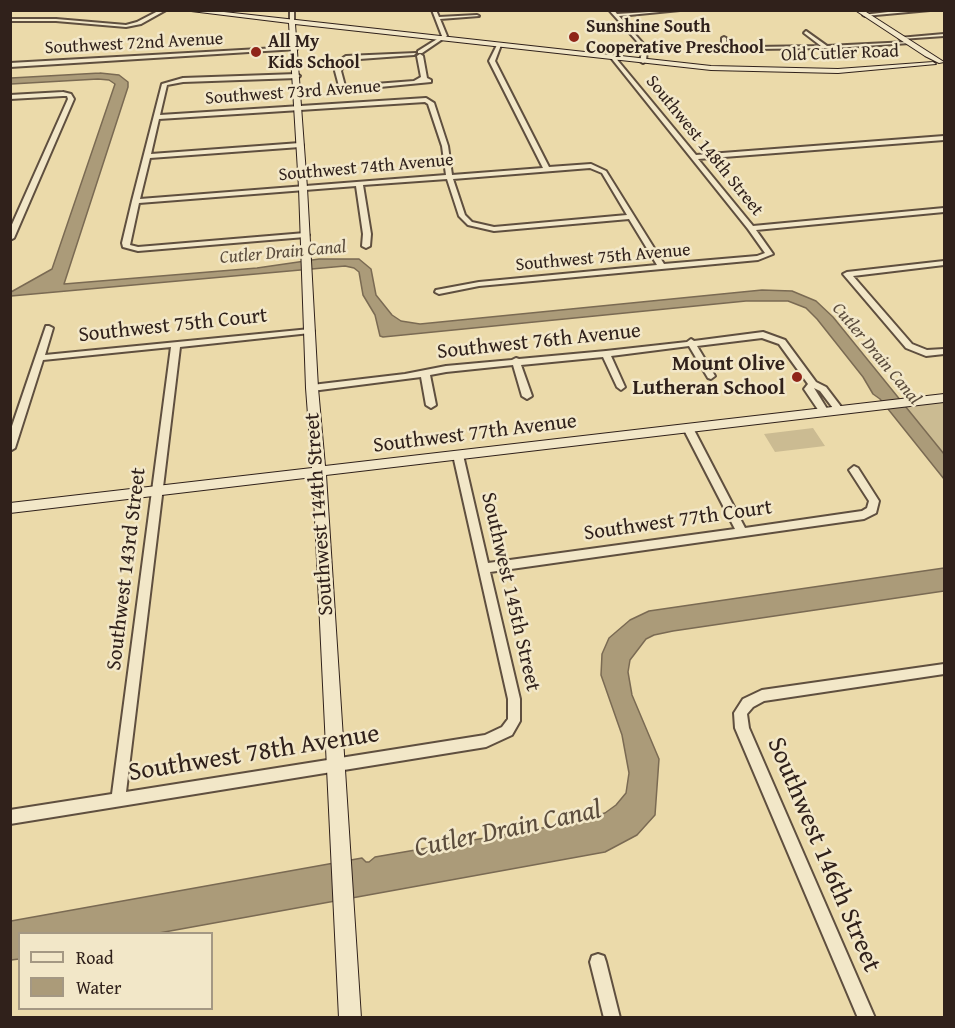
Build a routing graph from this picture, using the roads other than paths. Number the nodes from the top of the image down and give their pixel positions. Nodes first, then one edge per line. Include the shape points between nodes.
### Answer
1 (164, 10) edge
2 (186, 10) edge
3 (292, 10) edge
4 (434, 10) edge
5 (678, 10) edge
6 (928, 10) edge
7 (19, 13) dead end
8 (613, 13) edge
9 (861, 13) edge
10 (477, 16) dead end
11 (438, 18) junction
12 (10, 19) edge
13 (292, 22) junction
14 (806, 32) dead end
15 (945, 35) edge
16 (724, 38) dead end
17 (901, 38) junction
18 (439, 40) junction
19 (908, 43) junction
20 (499, 45) junction
21 (826, 47) junction
22 (295, 48) junction
23 (419, 54) junction
24 (614, 58) junction
25 (643, 61) junction
26 (10, 65) edge
27 (940, 65) edge
28 (297, 76) junction
29 (10, 97) edge
30 (298, 108) junction
31 (156, 117) junction
32 (945, 138) edge
33 (300, 145) junction
34 (146, 156) junction
35 (695, 157) junction
36 (547, 169) junction
37 (449, 176) junction
38 (359, 183) junction
39 (303, 188) junction
40 (135, 201) junction
41 (945, 210) edge
42 (632, 217) junction
43 (751, 228) junction
44 (305, 235) junction
45 (10, 238) edge
46 (366, 246) dead end
47 (769, 254) joint
48 (945, 263) edge
49 (662, 267) junction
50 (439, 292) dead end
51 (49, 328) dead end
52 (310, 331) junction
53 (691, 342) junction
54 (176, 344) junction
55 (945, 351) edge
56 (606, 354) junction
57 (40, 358) junction
58 (516, 361) junction
59 (425, 373) junction
60 (711, 376) dead end
61 (813, 384) junction
62 (621, 387) dead end
63 (312, 388) junction
64 (527, 396) dead end
65 (945, 398) edge
66 (431, 405) dead end
67 (839, 410) junction
68 (824, 412) junction
69 (688, 428) junction
70 (10, 448) edge
71 (458, 455) junction
72 (854, 470) dead end
73 (319, 472) junction
74 (157, 491) junction
75 (10, 508) edge
76 (742, 532) junction
77 (484, 567) junction
78 (945, 669) edge
79 (503, 734) joint
80 (335, 765) junction
81 (117, 800) junction
82 (10, 817) edge
83 (598, 962) dead end
84 (350, 1017) edge
85 (612, 1017) edge
86 (867, 1017) edge

1 - 12 street via 126,26
2 - 13 street, Old Cutler Road
3 - 13 street, Southwest 144th Street
4 - 11 street
5 - 8 street
6 - 9 street
7 - 12 street
8 - 25 street via 644,47
9 - 17 street
10 - 11 street
11 - 18 street via 445,36
13 - 18 street, Old Cutler Road
13 - 22 street, Southwest 144th Street
14 - 21 street
15 - 17 street
16 - 21 street via 725,43 735,47
17 - 19 street
18 - 20 street, Old Cutler Road
18 - 23 street via 432,49
19 - 21 street
19 - 27 street
20 - 24 street, Old Cutler Road
20 - 36 street via 492,62
22 - 26 street, Southwest 72nd Avenue
22 - 28 street, Southwest 144th Street
23 - 23 street via 343,60 338,71 342,86 385,86 422,80
24 - 25 street, Old Cutler Road
24 - 35 street, Southwest 148th Street
25 - 27 street, Old Cutler Road via 792,71
28 - 30 street, Southwest 144th Street
28 - 31 street via 166,83
29 - 45 street via 63,94 71,100
30 - 31 street, Southwest 73rd Avenue
30 - 33 street, Southwest 144th Street
30 - 37 street, Southwest 73rd Avenue via 417,100 431,103 445,146
31 - 34 street
32 - 35 street
33 - 34 street
33 - 39 street, Southwest 144th Street
34 - 40 street
35 - 43 street, Southwest 148th Street
36 - 37 street, Southwest 74th Avenue
36 - 42 street, Southwest 74th Avenue via 599,168
37 - 38 street, Southwest 74th Avenue
37 - 42 street via 463,218 479,228
38 - 39 street, Southwest 74th Avenue
38 - 46 street
39 - 40 street, Southwest 74th Avenue
39 - 44 street, Southwest 144th Street
40 - 44 street via 126,240 130,249
41 - 43 street
42 - 49 street
43 - 47 street, Southwest 148th Street
44 - 52 street, Southwest 144th Street
47 - 49 street, Southwest 75th Avenue
48 - 55 street via 847,274 909,346 919,351
49 - 50 street, Southwest 75th Avenue via 479,284
51 - 57 street
52 - 54 street, Southwest 75th Court
52 - 63 street, Southwest 144th Street
53 - 56 street, Southwest 76th Avenue
53 - 60 street
53 - 61 street, Southwest 76th Avenue via 771,337 782,342
54 - 57 street, Southwest 75th Court
54 - 74 street, Southwest 143rd Street
56 - 58 street, Southwest 76th Avenue
56 - 62 street
57 - 70 street
58 - 59 street, Southwest 76th Avenue
58 - 64 street
59 - 63 street, Southwest 76th Avenue
59 - 66 street
61 - 67 street via 823,389
61 - 68 street via 809,389
63 - 73 street, Southwest 144th Street
65 - 67 street, Southwest 77th Avenue
67 - 68 street, Southwest 77th Avenue
68 - 69 street, Southwest 77th Avenue
69 - 71 street, Southwest 77th Avenue
69 - 76 street
71 - 73 street, Southwest 77th Avenue
71 - 77 street, Southwest 145th Street
72 - 76 street, Southwest 77th Court via 871,495 874,506 869,513
73 - 74 street, Southwest 77th Avenue
73 - 80 street, Southwest 144th Street
74 - 75 street, Southwest 77th Avenue
74 - 81 street, Southwest 143rd Street
76 - 77 street, Southwest 77th Court
77 - 79 street, Southwest 145th Street via 514,699 512,725
78 - 86 street, Southwest 146th Street via 762,696 748,703 740,718
79 - 80 street, Southwest 78th Avenue via 486,741
80 - 81 street, Southwest 78th Avenue
80 - 84 street, Southwest 144th Street
81 - 82 street, Southwest 78th Avenue
83 - 85 street

